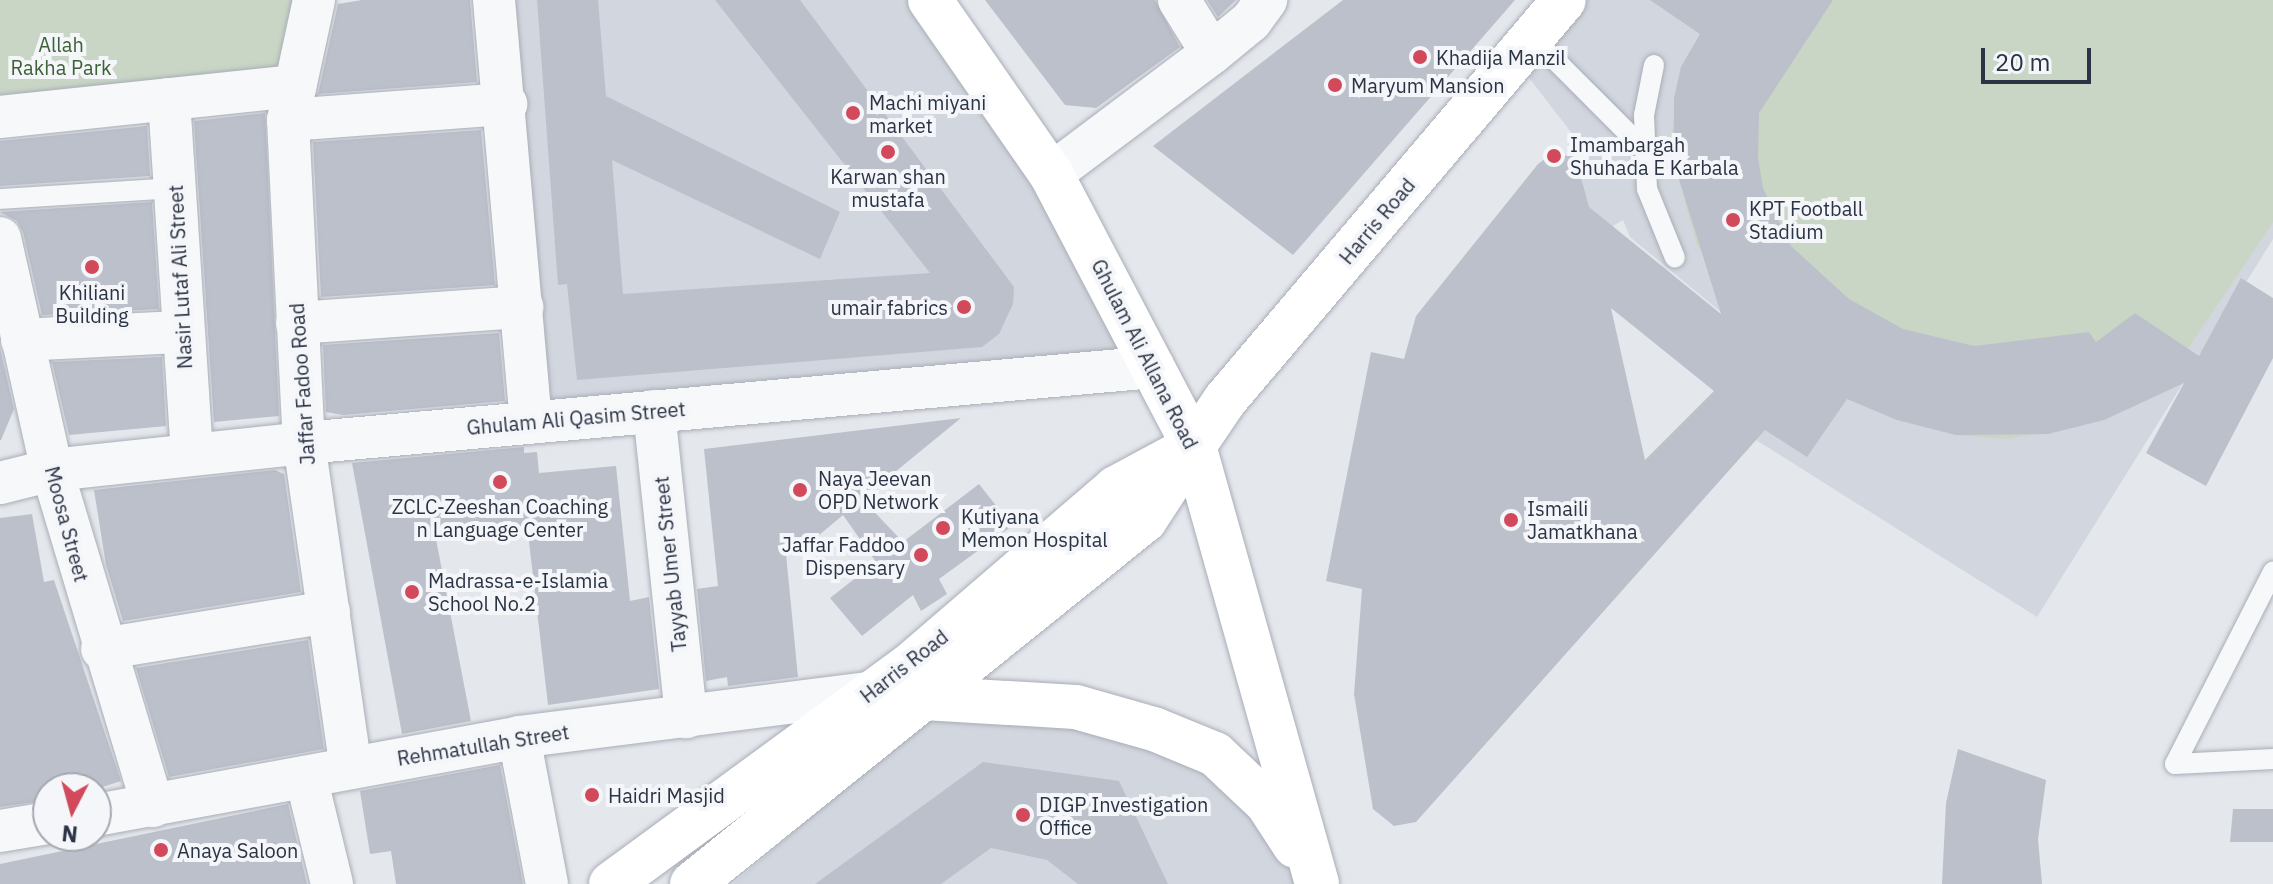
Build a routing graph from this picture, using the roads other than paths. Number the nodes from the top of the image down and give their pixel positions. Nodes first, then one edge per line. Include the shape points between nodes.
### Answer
1 (314, 0) edge
2 (494, 0) edge
3 (930, 0) edge
4 (1179, 0) edge
5 (1266, 0) edge
6 (1564, 0) edge
7 (1533, 38) junction
8 (1212, 53) junction
9 (1654, 65) dead end
10 (169, 99) junction
11 (291, 103) junction
12 (506, 104) junction
13 (0, 117) edge
14 (1643, 148) junction
15 (1051, 174) junction
16 (174, 188) junction
17 (0, 199) edge
18 (0, 238) edge
19 (1675, 258) dead end
20 (522, 307) junction
21 (297, 323) junction
22 (182, 332) junction
23 (22, 340) junction
24 (1154, 367) junction
25 (654, 411) junction
26 (531, 422) junction
27 (304, 443) junction
28 (1194, 446) junction
29 (192, 454) junction
30 (52, 470) junction
31 (0, 483) edge
32 (2273, 572) edge
33 (329, 612) junction
34 (102, 649) junction
35 (873, 692) junction
36 (924, 698) junction
37 (686, 717) junction
38 (519, 737) junction
39 (2273, 759) edge
40 (351, 768) junction
41 (306, 777) junction
42 (153, 806) junction
43 (112, 812) edge
44 (32, 826) edge
45 (0, 831) edge
46 (1315, 880) edge
47 (332, 884) edge
48 (547, 884) edge
49 (611, 884) edge
50 (692, 884) edge

1 - 11 street, Jaffar Fadoo Road
2 - 12 street
3 - 15 main road, Ghulam Ali Allana Road
4 - 8 street
5 - 8 street via 1251,21
6 - 7 main road, Harris Road
7 - 14 lane
7 - 28 main road, Harris Road via 1225,400
8 - 15 street
9 - 14 lane
10 - 11 street
10 - 13 street
10 - 16 street, Nasir Lutaf Ali Street
11 - 12 street
11 - 21 street, Jaffar Fadoo Road
12 - 20 street
14 - 19 lane via 1647,189
15 - 24 main road, Ghulam Ali Allana Road
16 - 17 lane
16 - 22 street, Nasir Lutaf Ali Street
18 - 23 street, Moosa Street
20 - 21 street
20 - 26 street
21 - 27 street, Jaffar Fadoo Road
22 - 23 street
22 - 29 street, Nasir Lutaf Ali Street
23 - 30 street, Moosa Street
24 - 25 street, Ghulam Ali Qasim Street
24 - 28 main road, Ghulam Ali Allana Road
25 - 26 street, Ghulam Ali Qasim Street
25 - 37 street, Tayyab Umer Street
26 - 27 street, Ghulam Ali Qasim Street
27 - 29 street, Ghulam Ali Qasim Street
27 - 33 street, Jaffar Fadoo Road
28 - 35 main road, Harris Road via 1116,488
28 - 36 main road, Harris Road via 1145,520
28 - 46 main road, Ghulam Ali Allana Road
29 - 30 street, Ghulam Ali Qasim Street
30 - 31 street, Ghulam Ali Qasim Street
30 - 34 street, Moosa Street
32 - 39 lane via 2175,764
33 - 34 street
33 - 40 street, Jaffar Fadoo Road
34 - 42 street, Moosa Street
35 - 37 street, Rehmatullah Street
35 - 49 main road, Harris Road
36 - 46 main road via 1076,707 1154,729 1215,754 1267,803
36 - 50 main road, Harris Road
37 - 38 street, Rehmatullah Street
38 - 40 street, Rehmatullah Street
38 - 48 street
40 - 41 street, Rehmatullah Street
41 - 42 street, Rehmatullah Street
41 - 47 street
42 - 43 street, Rehmatullah Street
44 - 45 street

